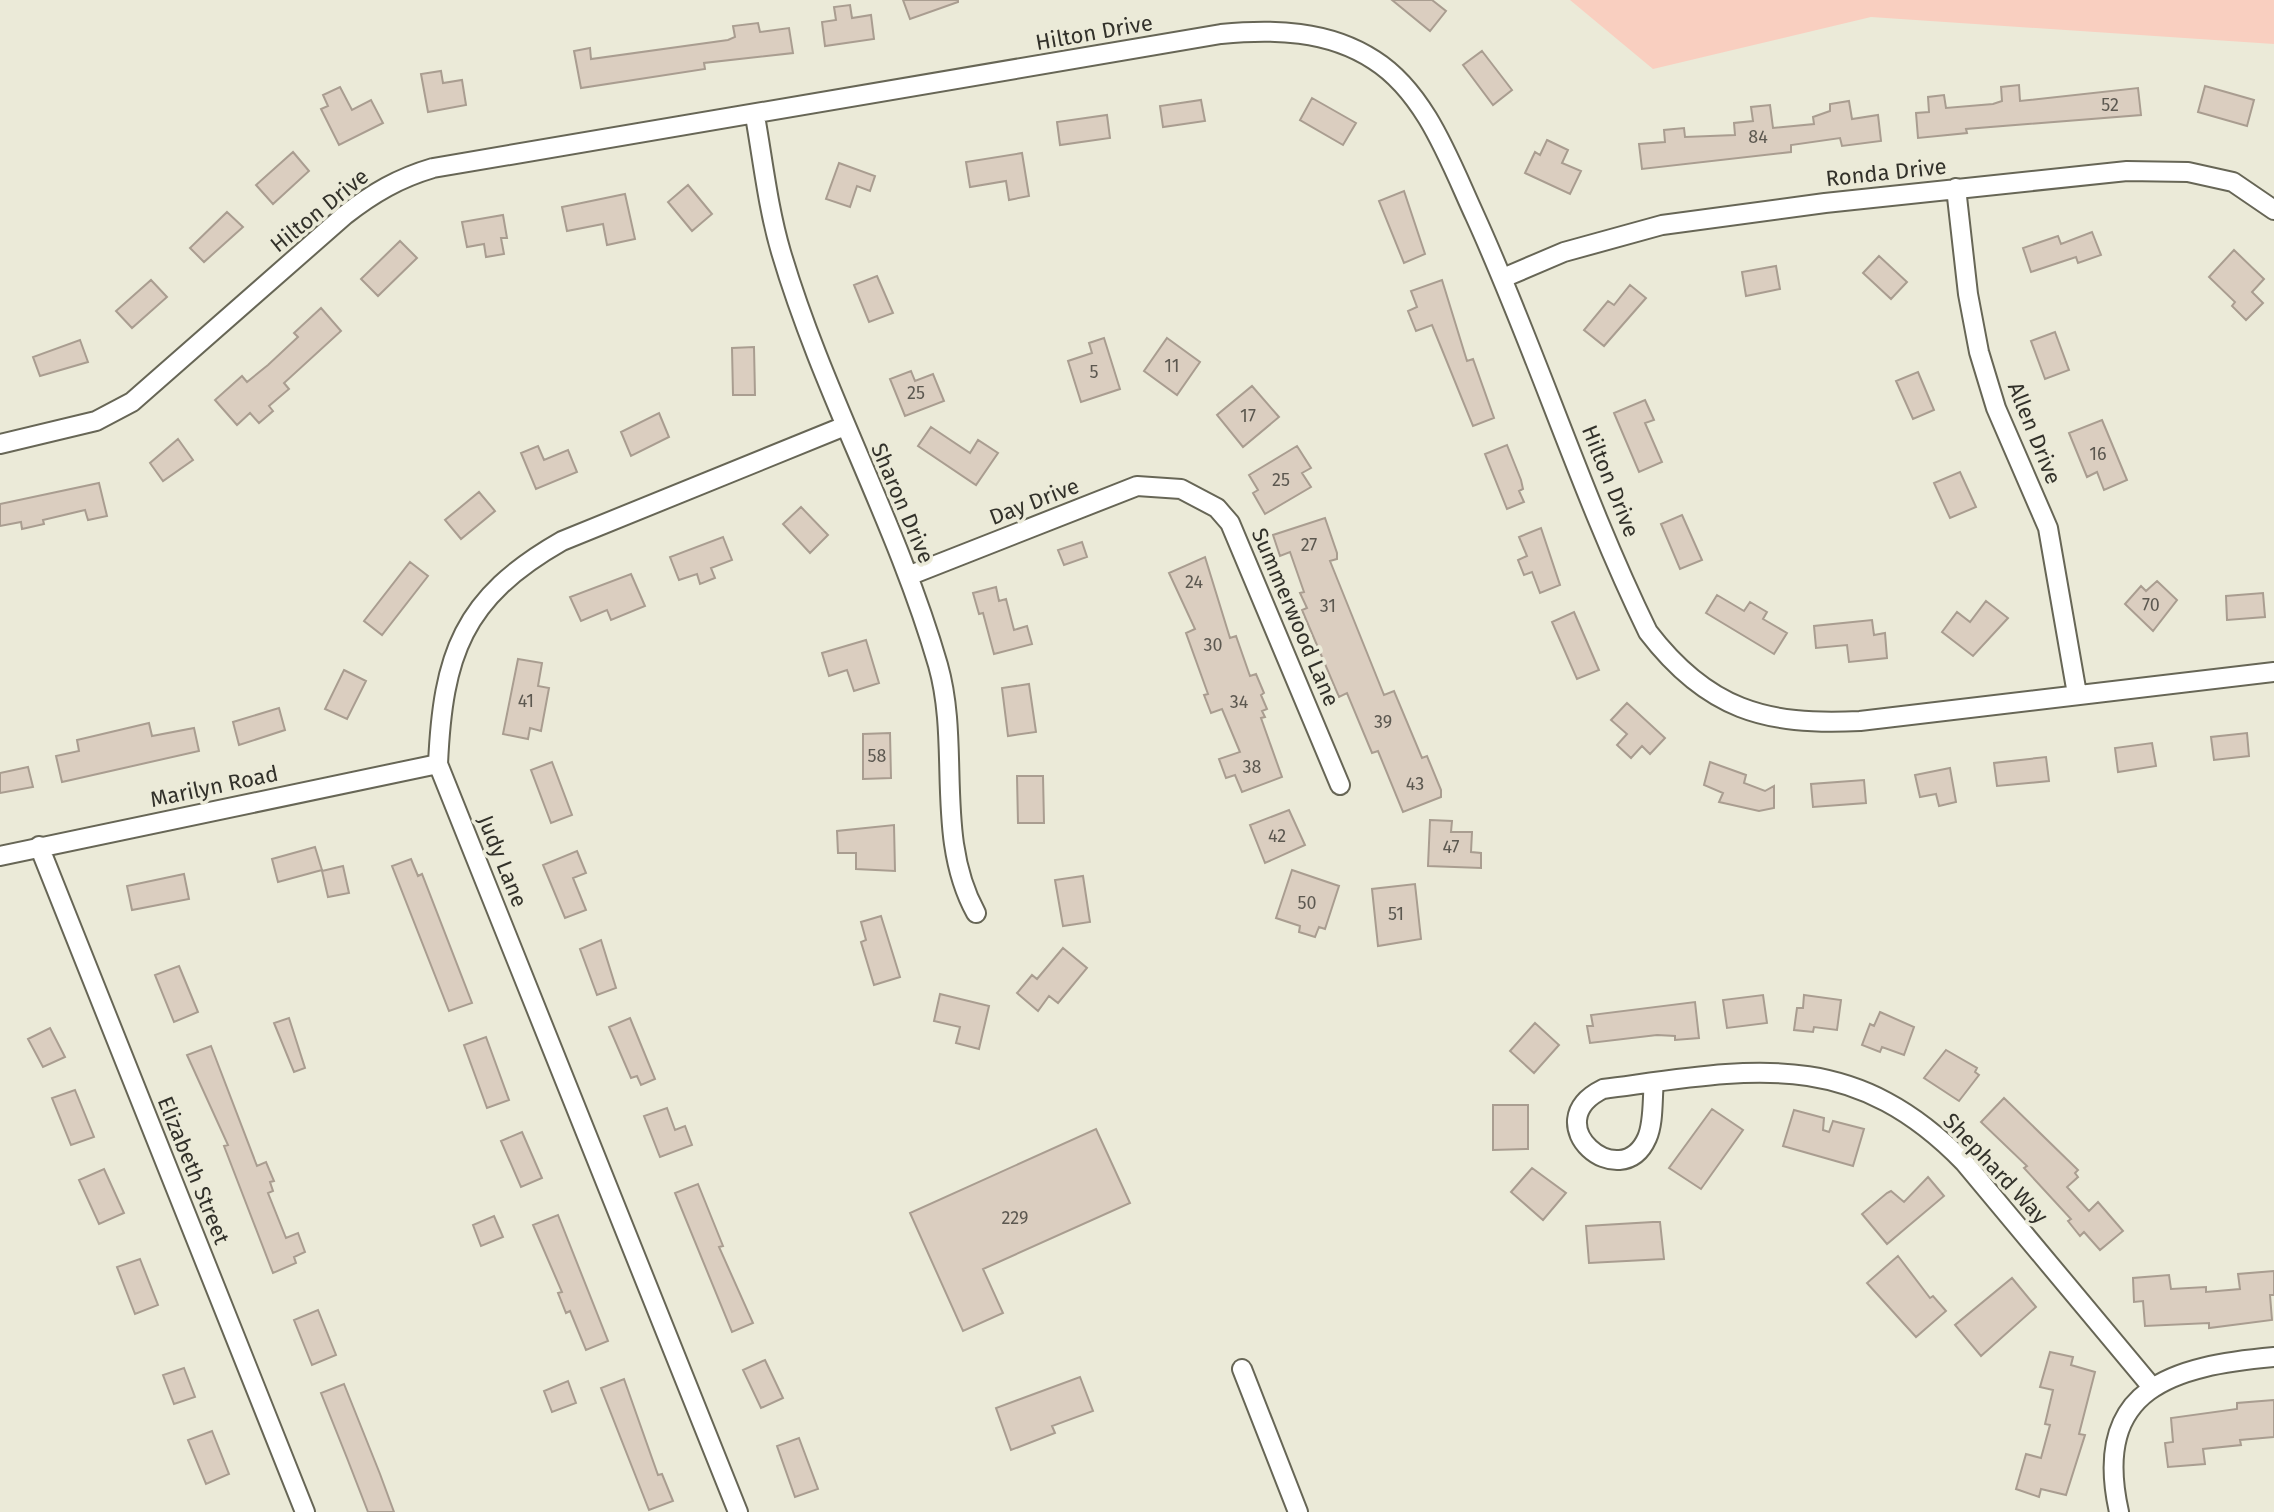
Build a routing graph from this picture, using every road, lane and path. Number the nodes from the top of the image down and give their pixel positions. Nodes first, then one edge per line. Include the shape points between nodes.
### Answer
1 (755, 116) junction
2 (1956, 188) junction
3 (2274, 210) edge
4 (1503, 278) junction
5 (845, 426) junction
6 (0, 444) edge
7 (1181, 489) joint
8 (908, 576) junction
9 (2274, 672) edge
10 (2077, 694) junction
11 (438, 764) junction
12 (1340, 785) dead end
13 (39, 846) junction
14 (0, 856) edge
15 (976, 913) dead end
16 (1654, 1082) junction
17 (2274, 1357) edge
18 (1242, 1369) dead end
19 (2151, 1386) junction
20 (305, 1512) edge
21 (738, 1512) edge
22 (1298, 1512) edge
23 (2119, 1512) edge

1 - 4 street, Hilton Drive via 1221,34 1262,30 1325,39 1375,60 1400,81 1424,113
1 - 5 street, Sharon Drive via 780,250
1 - 6 street, Hilton Drive via 402,177 345,215 132,402 96,421
2 - 3 street, Ronda Drive via 2127,171 2188,172 2233,182
2 - 4 street, Ronda Drive via 1662,225 1564,252
2 - 10 street, Allen Drive via 1979,352 1996,408 2048,528
4 - 10 street, Hilton Drive via 1648,632 1683,674 1744,711 1810,724
5 - 8 street, Sharon Drive
5 - 11 street, Judy Lane via 562,541 505,579 457,642 446,677
7 - 8 street, Day Drive via 1137,486
7 - 12 street, Summerwood Lane via 1217,508 1230,523
8 - 15 street, Sharon Drive via 939,666 955,860
9 - 10 street, Hilton Drive
11 - 13 street, Marilyn Road
11 - 21 street, Judy Lane
13 - 14 street, Marilyn Road
13 - 20 street, Elizabeth Street
16 - 16 street, Shephard Way via 1592,1094 1579,1113 1585,1147 1618,1160 1639,1150 1650,1128
16 - 19 street, Shephard Way via 1796,1072 1855,1087 1896,1106 1964,1162
17 - 19 street via 2204,1365
18 - 22 street
19 - 23 street via 2133,1408 2118,1443 2114,1480

